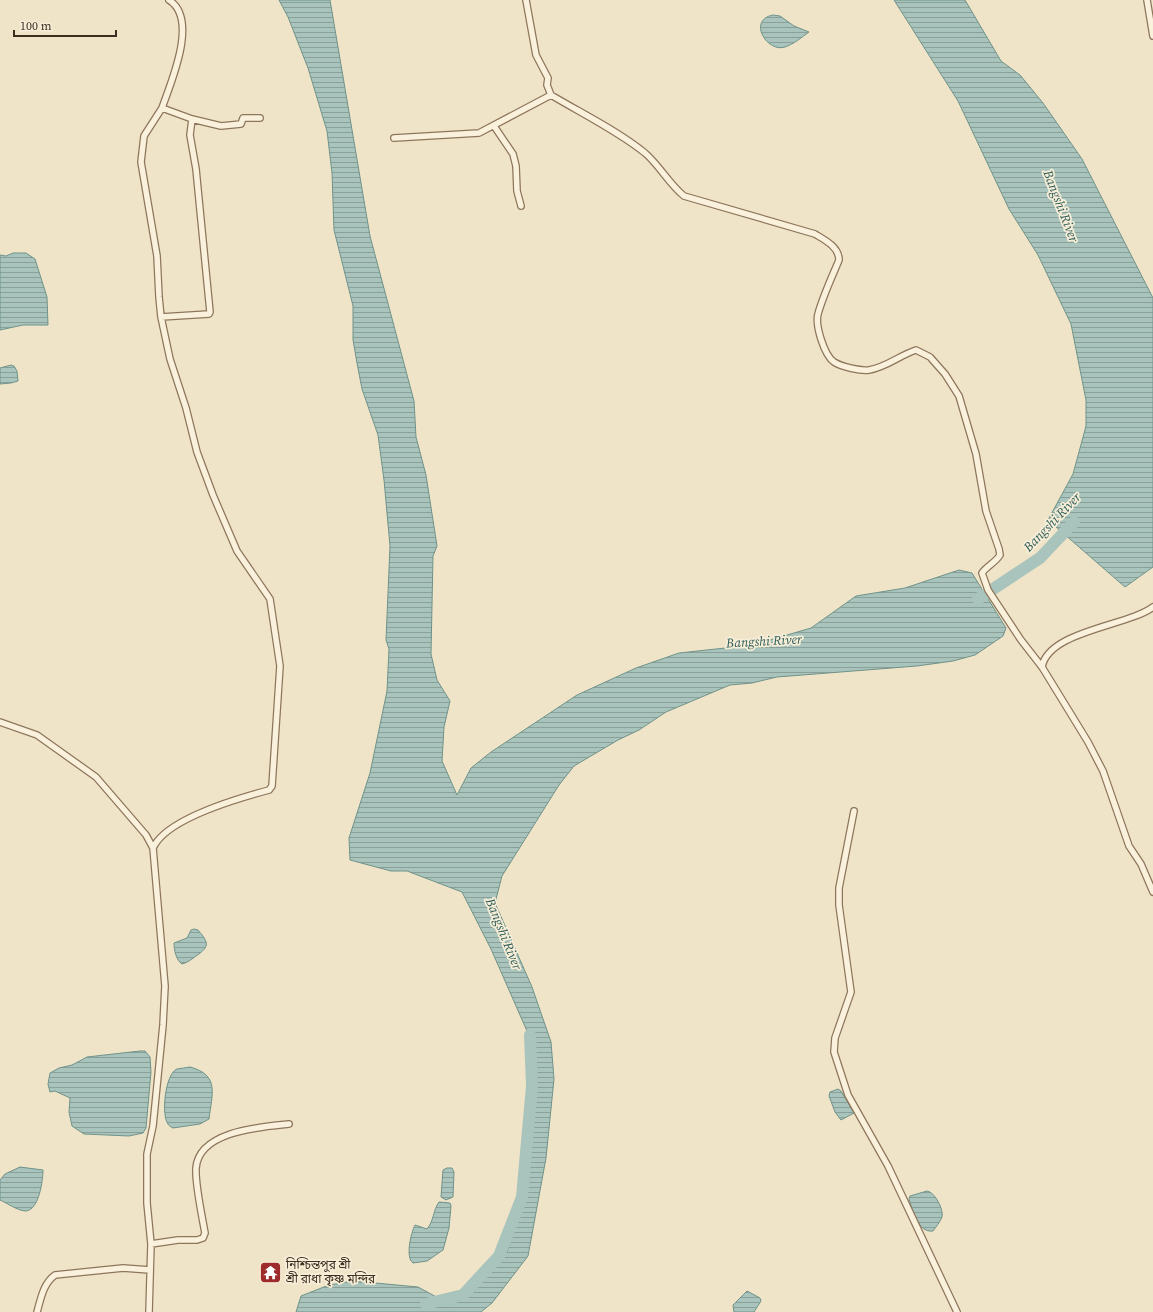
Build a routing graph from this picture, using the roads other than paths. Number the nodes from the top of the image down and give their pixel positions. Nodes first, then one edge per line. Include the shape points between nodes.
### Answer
1 (169, 0) edge
2 (526, 0) edge
3 (1147, 0) edge
4 (1153, 36) edge
5 (551, 95) junction
6 (162, 108) junction
7 (260, 118) dead end
8 (192, 119) junction
9 (494, 126) junction
10 (394, 138) dead end
11 (521, 206) dead end
12 (161, 317) junction
13 (1153, 607) edge
14 (1042, 667) junction
15 (0, 722) edge
16 (854, 810) dead end
17 (153, 848) junction
18 (1153, 892) edge
19 (289, 1124) dead end
20 (151, 1244) junction
21 (150, 1270) junction
22 (37, 1312) edge
23 (149, 1312) edge
24 (957, 1312) edge

1 - 6 street via 176,6 184,27 178,65
2 - 5 street via 536,55 548,78 547,85
3 - 4 street
5 - 9 street
5 - 14 street via 609,129 645,154 684,196 815,234 831,244 838,252 839,260 818,321 823,344 834,362 868,370 883,366 905,353 916,350 930,357 945,374 958,396 976,454 986,511 1000,555 982,573 988,590
6 - 8 street
6 - 12 street via 144,136 141,162 157,256
7 - 8 street via 243,118 241,124 224,126
8 - 12 street via 190,135 196,169 210,312
9 - 10 street via 479,133
9 - 11 street via 513,154
12 - 17 street via 197,452 213,495 237,551 270,599 280,666 272,786 269,790 188,817 164,835
13 - 14 street via 1097,628 1057,647 1046,656
14 - 18 street via 1080,727 1103,771 1129,846 1141,864
15 - 17 street via 37,735 96,777 146,836
16 - 24 street via 839,888 851,992 835,1038 834,1052 848,1095 888,1166
17 - 20 street via 165,986 153,1119 147,1154 146,1203
19 - 20 street via 236,1132 209,1144 200,1154 196,1169 205,1233 203,1238
20 - 21 street
21 - 22 street via 123,1268 55,1275 49,1279 43,1290
21 - 23 street

